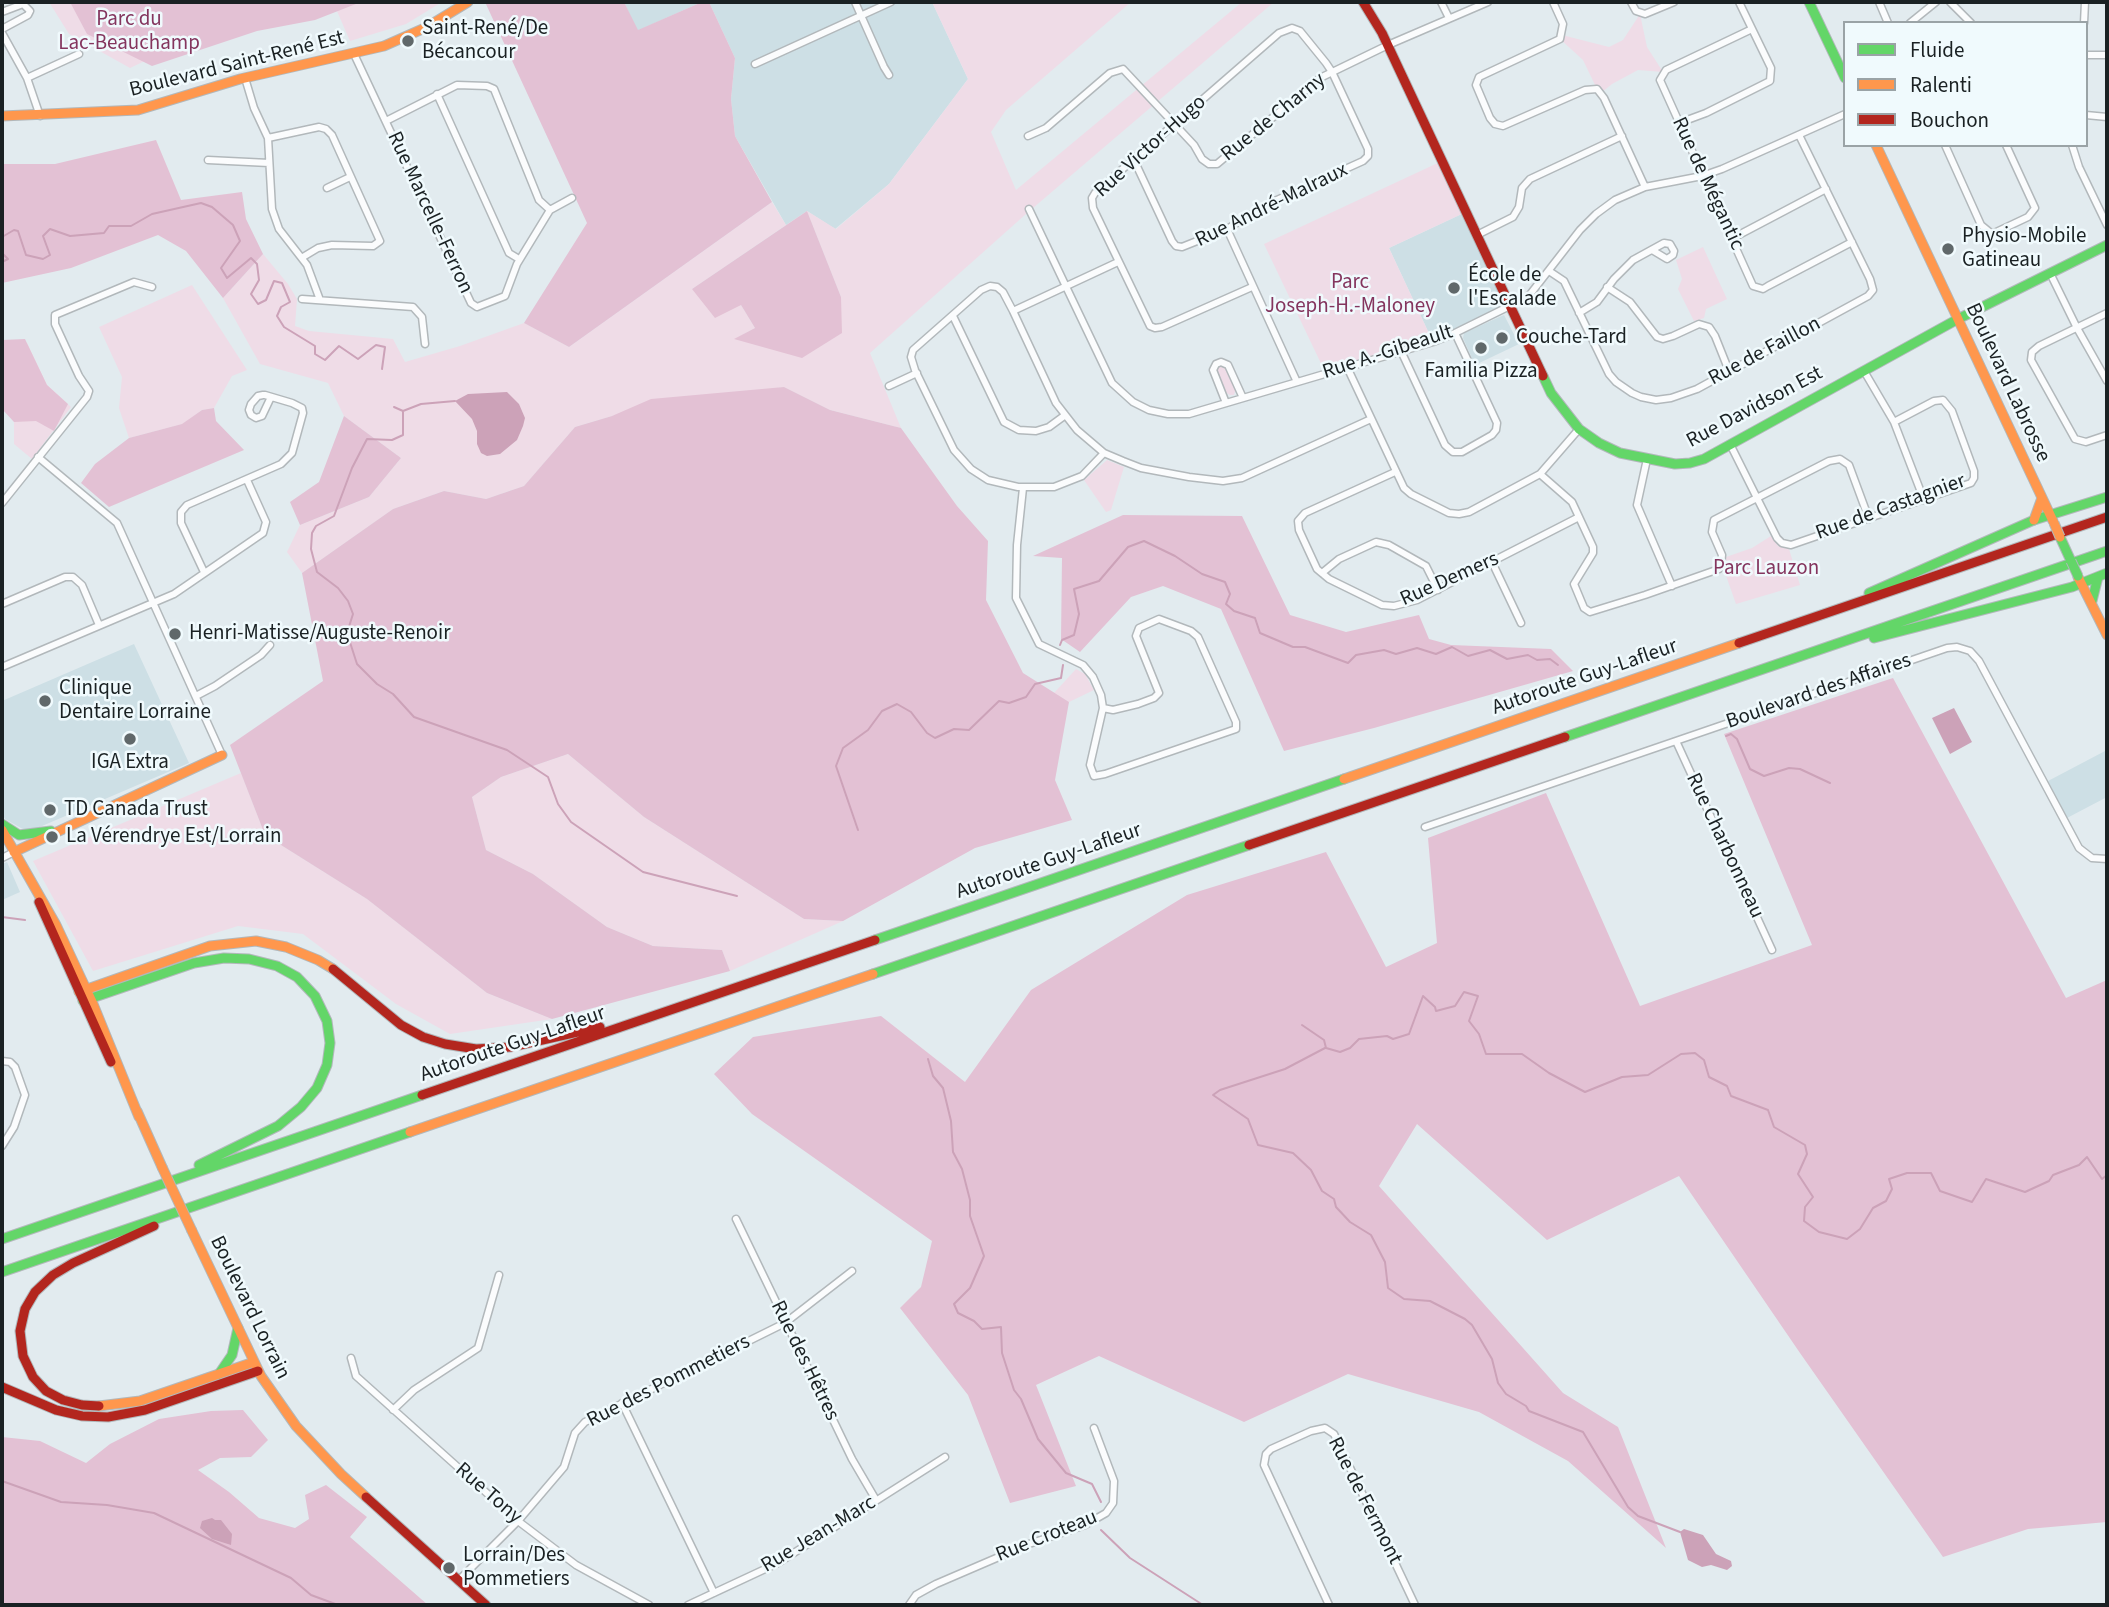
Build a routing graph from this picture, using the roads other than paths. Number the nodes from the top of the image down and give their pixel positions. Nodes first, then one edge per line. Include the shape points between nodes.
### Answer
1 (468, 2) edge
2 (855, 2) edge
3 (891, 2) edge
4 (1363, 2) edge
5 (1441, 2) edge
6 (1488, 2) edge
7 (1553, 2) edge
8 (1631, 2) edge
9 (1674, 2) edge
10 (1740, 2) edge
11 (1809, 2) edge
12 (1879, 2) edge
13 (1936, 2) edge
14 (1950, 2) edge
15 (2085, 2) edge
16 (2, 12) edge
17 (862, 15) junction
18 (1449, 18) junction
19 (1887, 21) edge
20 (1912, 21) edge
21 (1969, 21) edge
22 (2084, 21) edge
23 (1752, 29) junction
24 (2, 31) edge
25 (1388, 45) junction
26 (79, 54) dead end
27 (354, 54) junction
28 (2088, 55) edge
29 (2107, 55) edge
30 (755, 64) dead end
31 (1332, 72) junction
32 (1843, 74) edge
33 (889, 75) dead end
34 (27, 78) junction
35 (245, 78) junction
36 (437, 94) junction
37 (1843, 115) edge
38 (2088, 115) edge
39 (2, 116) edge
40 (40, 116) junction
41 (2107, 117) edge
42 (386, 121) junction
43 (1679, 123) junction
44 (1175, 124) junction
45 (1799, 135) junction
46 (1028, 136) dead end
47 (1622, 136) junction
48 (268, 138) junction
49 (1877, 147) edge
50 (1946, 147) edge
51 (2007, 147) edge
52 (2073, 147) edge
53 (208, 160) dead end
54 (1133, 160) junction
55 (269, 163) junction
56 (1702, 176) junction
57 (350, 177) junction
58 (1645, 187) junction
59 (327, 188) dead end
60 (1826, 189) junction
61 (572, 198) dead end
62 (1029, 209) dead end
63 (550, 210) junction
64 (2107, 225) edge
65 (1227, 229) junction
66 (1477, 235) junction
67 (1733, 238) junction
68 (1852, 242) junction
69 (2107, 245) edge
70 (1652, 250) dead end
71 (303, 257) junction
72 (519, 259) junction
73 (1118, 262) junction
74 (1549, 271) junction
75 (2050, 273) junction
76 (152, 286) dead end
77 (1065, 287) junction
78 (1252, 287) junction
79 (1607, 287) junction
80 (302, 299) dead end
81 (320, 300) junction
82 (1510, 307) junction
83 (1013, 311) junction
84 (1579, 313) junction
85 (2107, 313) edge
86 (953, 316) junction
87 (1958, 319) junction
88 (2077, 328) junction
89 (1455, 333) junction
90 (425, 344) dead end
91 (1401, 351) junction
92 (1347, 367) junction
93 (1729, 371) junction
94 (1864, 371) junction
95 (917, 373) junction
96 (2107, 381) edge
97 (1297, 382) junction
98 (889, 386) dead end
99 (271, 397) dead end
100 (1243, 398) junction
101 (1226, 403) junction
102 (1064, 416) junction
103 (1371, 419) junction
104 (1894, 422) junction
105 (1578, 429) junction
106 (2107, 435) edge
107 (1730, 444) junction
108 (1104, 453) junction
109 (38, 457) junction
110 (1647, 459) junction
111 (1395, 472) junction
112 (1540, 474) junction
113 (247, 480) junction
114 (1023, 488) junction
115 (1756, 497) junction
116 (2107, 497) edge
117 (2042, 498) junction
118 (1924, 499) junction
119 (2, 503) edge
120 (1579, 517) junction
121 (2107, 517) edge
122 (1869, 519) junction
123 (2052, 519) junction
124 (2034, 520) junction
125 (2107, 551) edge
126 (1492, 562) junction
127 (204, 572) junction
128 (1322, 573) junction
129 (2103, 575) edge
130 (2080, 580) junction
131 (1672, 586) junction
132 (1438, 590) junction
133 (2092, 601) junction
134 (153, 602) junction
135 (2, 604) edge
136 (1818, 616) junction
137 (1521, 623) dead end
138 (99, 625) junction
139 (2107, 635) edge
140 (270, 645) dead end
141 (1817, 651) junction
142 (2, 667) edge
143 (196, 696) junction
144 (1103, 709) junction
145 (1676, 741) junction
146 (222, 755) joint
147 (2, 824) edge
148 (1425, 827) dead end
149 (63, 829) junction
150 (2, 830) edge
151 (14, 852) junction
152 (2, 858) edge
153 (2107, 859) edge
154 (1772, 950) dead end
155 (84, 995) junction
156 (671, 1010) junction
157 (2, 1061) edge
158 (2, 1146) edge
159 (148, 1189) junction
160 (210, 1201) junction
161 (736, 1219) dead end
162 (2, 1238) edge
163 (852, 1271) dead end
164 (2, 1272) edge
165 (499, 1275) dead end
166 (785, 1323) junction
167 (238, 1328) junction
168 (351, 1358) dead end
169 (256, 1366) junction
170 (219, 1374) junction
171 (2, 1387) edge
172 (622, 1403) junction
173 (393, 1410) junction
174 (1094, 1428) dead end
175 (946, 1457) dead end
176 (876, 1500) junction
177 (518, 1521) junction
178 (458, 1581) junction
179 (714, 1593) junction
180 (486, 1605) edge
181 (649, 1605) edge
182 (688, 1605) edge
183 (909, 1605) edge
184 (1329, 1605) edge
185 (1415, 1605) edge

1 - 27 main road, Boulevard Saint-René Est via 402,40
2 - 17 street
3 - 17 street
4 - 25 main road, Rue Davidson Est
5 - 18 street
6 - 18 street, Rue de Charny
7 - 47 street via 1563,24 1560,39 1479,77 1476,85 1490,118 1503,126 1593,88 1601,93
8 - 9 street via 1636,11 1645,14
10 - 23 street
11 - 32 main road
12 - 19 street
13 - 20 street
14 - 21 street
15 - 22 street
16 - 24 street via 23,4 30,12
17 - 30 street
17 - 33 street
18 - 25 street, Rue de Charny
23 - 43 street, Rue de Mégantic via 1663,72 1660,84
23 - 43 street via 1771,68 1770,81
24 - 34 street
25 - 31 street, Rue de Charny
25 - 66 main road, Rue Davidson Est
26 - 34 street
27 - 35 main road, Boulevard Saint-René Est
27 - 42 street, Rue Marcelle-Ferron
28 - 29 street
31 - 44 street, Rue de Charny via 1310,85 1217,164 1206,162
31 - 44 street, Rue Victor-Hugo via 1300,31 1288,28
31 - 65 street, Rue André-Malraux via 1367,149 1366,159 1268,204
34 - 40 street
35 - 40 main road, Boulevard Saint-René Est via 138,110
35 - 48 street
36 - 42 street
36 - 63 street via 457,85 494,89 539,200
36 - 72 street via 509,253
37 - 45 street, Rue A.-Gibeault
38 - 41 street
39 - 40 main road, Boulevard Saint-René Est
42 - 72 street, Rue Marcelle-Ferron via 471,303 477,307 505,296
43 - 56 street, Rue de Mégantic
44 - 46 street, Rue de Charny via 1127,71 1119,69 1046,128
44 - 54 street, Rue Victor-Hugo
45 - 56 street, Rue A.-Gibeault
45 - 60 street, Rue de Faillon
47 - 58 street
47 - 66 street via 1535,175 1522,188 1513,217
48 - 55 street
48 - 57 street via 326,129
49 - 87 main road, Boulevard Labrosse
50 - 51 street via 1981,225 1992,234 2028,217 2035,208
52 - 64 street
53 - 55 street
54 - 65 street, Rue André-Malraux via 1176,246 1190,246
54 - 73 street, Rue Victor-Hugo via 1092,198
55 - 71 street via 272,209 279,229
56 - 58 street, Rue A.-Gibeault
56 - 67 street, Rue de Mégantic
57 - 59 street
57 - 71 street via 379,244 332,245
58 - 74 street, Rue A.-Gibeault via 1595,214
60 - 67 street
60 - 68 street, Rue de Faillon
61 - 63 street, Rue Marcelle-Ferron
62 - 77 street, Rue A.-Gibeault
63 - 72 street, Rue Marcelle-Ferron
65 - 78 street
66 - 82 main road, Rue Davidson Est
67 - 68 street, Rue de Mégantic via 1753,286 1763,289
68 - 93 street, Rue de Faillon via 1873,285 1871,294
69 - 75 main road, Rue Davidson Est
70 - 79 street via 1633,260
71 - 81 street
73 - 77 street
73 - 78 street, Rue Victor-Hugo via 1146,321 1156,328
74 - 82 street, Rue A.-Gibeault via 1532,293
74 - 84 street, Rue de Faillon via 1564,281
75 - 87 main road, Rue Davidson Est
75 - 88 street
76 - 109 street via 134,282 55,315 55,324 89,391
77 - 83 street
77 - 101 street, Rue A.-Gibeault via 1108,376 1133,402 1176,415
78 - 97 street
79 - 84 street via 1597,302
79 - 93 street via 1630,302 1660,339 1699,324 1709,327
80 - 81 street
81 - 90 street via 413,307 422,317
82 - 89 street, Rue A.-Gibeault
82 - 105 main road, Rue Davidson Est via 1550,393
83 - 86 street via 1000,288 990,286
83 - 102 street
84 - 93 street, Rue de Faillon via 1608,374 1641,397 1661,400 1683,395
85 - 88 street
86 - 95 street via 913,349
86 - 102 street via 1004,422 1019,430 1036,431
87 - 94 main road, Rue Davidson Est
87 - 117 main road, Boulevard Labrosse
88 - 96 street
88 - 106 street via 2035,349 2032,364 2075,439 2086,442
89 - 91 street, Rue A.-Gibeault
89 - 91 street via 1497,423 1492,435 1462,452 1445,445
91 - 92 street, Rue A.-Gibeault
92 - 97 street, Rue A.-Gibeault
92 - 103 street
94 - 104 street
94 - 107 main road, Rue Davidson Est
95 - 98 street
95 - 114 street via 963,461 988,480
97 - 100 street, Rue A.-Gibeault
99 - 113 street via 302,408 292,453 281,464
100 - 101 street, Rue A.-Gibeault
100 - 101 street via 1228,365 1221,362 1214,373
102 - 108 street
103 - 108 street via 1236,479 1209,480 1151,470
103 - 111 street
104 - 118 street
104 - 118 street, Rue de Castagnier via 1943,400 1956,422 1974,478
105 - 110 main road, Rue Davidson Est via 1613,450
105 - 112 street
107 - 110 main road, Rue Davidson Est via 1690,463
107 - 115 street, Rue de Castagnier
108 - 114 street via 1071,482
109 - 119 street
109 - 134 street via 117,523
110 - 131 street via 1637,505
111 - 112 street via 1411,494 1454,514 1469,512
111 - 128 street via 1299,518 1299,530
112 - 120 street via 1569,499
113 - 127 street via 265,517 265,530
113 - 127 street via 187,505 181,512 181,523
114 - 144 street via 1016,598 1040,644 1083,665 1093,677
115 - 122 street, Rue de Castagnier via 1777,538 1785,544
115 - 122 street via 1839,459 1852,470
115 - 131 street via 1712,522 1721,566
116 - 123 main road
117 - 123 main road, Boulevard Labrosse
117 - 124 main road
118 - 122 street, Rue de Castagnier
120 - 126 street, Rue Demers
120 - 131 street via 1593,553 1574,584 1584,608 1590,612
121 - 136 main road, Autoroute Guy-Lafleur
123 - 124 main road
123 - 130 main road, Boulevard Labrosse, bridge
124 - 136 main road
125 - 141 main road
126 - 132 street, Rue Demers
126 - 137 street
127 - 134 street via 174,594
128 - 132 street, Rue Demers via 1382,605 1405,604
128 - 132 street via 1339,559 1376,542 1426,566
129 - 130 main road
129 - 133 main road via 2094,586
130 - 133 main road, Boulevard Labrosse
130 - 141 main road
133 - 139 main road, Boulevard Labrosse
134 - 138 street
134 - 143 street
135 - 138 street via 73,577 82,585
136 - 156 main road, Autoroute Guy-Lafleur
138 - 142 street
140 - 143 street
141 - 160 main road
143 - 146 street
144 - 144 street via 1090,765 1094,776 1236,729 1198,637 1159,619 1139,628 1136,636 1159,693 1138,704
145 - 148 street, Boulevard des Affaires
145 - 153 street, Boulevard des Affaires via 1949,648 1963,648 1978,659 2079,848 2092,858
145 - 154 street, Rue Charbonneau
146 - 149 main road
147 - 149 main road via 19,835
149 - 151 main road
150 - 151 main road, Boulevard Lorrain
151 - 152 street
151 - 155 main road, Boulevard Lorrain via 50,912
155 - 156 main road via 215,945 251,941 314,958 405,1028 460,1047 530,1044
155 - 159 main road via 199,961 243,958 272,964 297,977 315,996 327,1021 326,1069 301,1107 264,1134
155 - 167 main road, Boulevard Lorrain, bridge
156 - 159 main road, Autoroute Guy-Lafleur
157 - 158 street via 15,1067 25,1095
159 - 162 main road, Autoroute Guy-Lafleur
160 - 164 main road
160 - 170 main road via 53,1275 29,1301 20,1337 23,1356 36,1381 54,1396 77,1405 126,1404
161 - 166 street, Rue des Hêtres
163 - 166 street, Rue des Pommetiers
165 - 173 street via 478,1348 414,1390
166 - 172 street, Rue des Pommetiers
166 - 176 street, Rue des Hêtres
167 - 169 main road, Boulevard Lorrain
167 - 170 main road via 232,1355
168 - 173 street, Rue Tony via 356,1376
169 - 170 main road
169 - 171 main road via 151,1408 114,1416 63,1412
169 - 178 main road, Boulevard Lorrain via 317,1450
172 - 177 street, Rue des Pommetiers via 585,1422 575,1433 564,1467
172 - 179 street
173 - 177 street, Rue Tony
174 - 183 street, Rue Croteau via 1114,1481 1113,1503 1106,1513 936,1584 916,1595
175 - 176 street, Rue Jean-Marc
176 - 179 street, Rue Jean-Marc via 778,1563
177 - 178 street, Rue des Pommetiers
177 - 181 street, Rue Tony via 576,1565
178 - 180 main road, Boulevard Lorrain
179 - 182 street, Rue Jean-Marc
184 - 185 street, Rue de Fermont via 1264,1465 1271,1449 1318,1428 1334,1434

